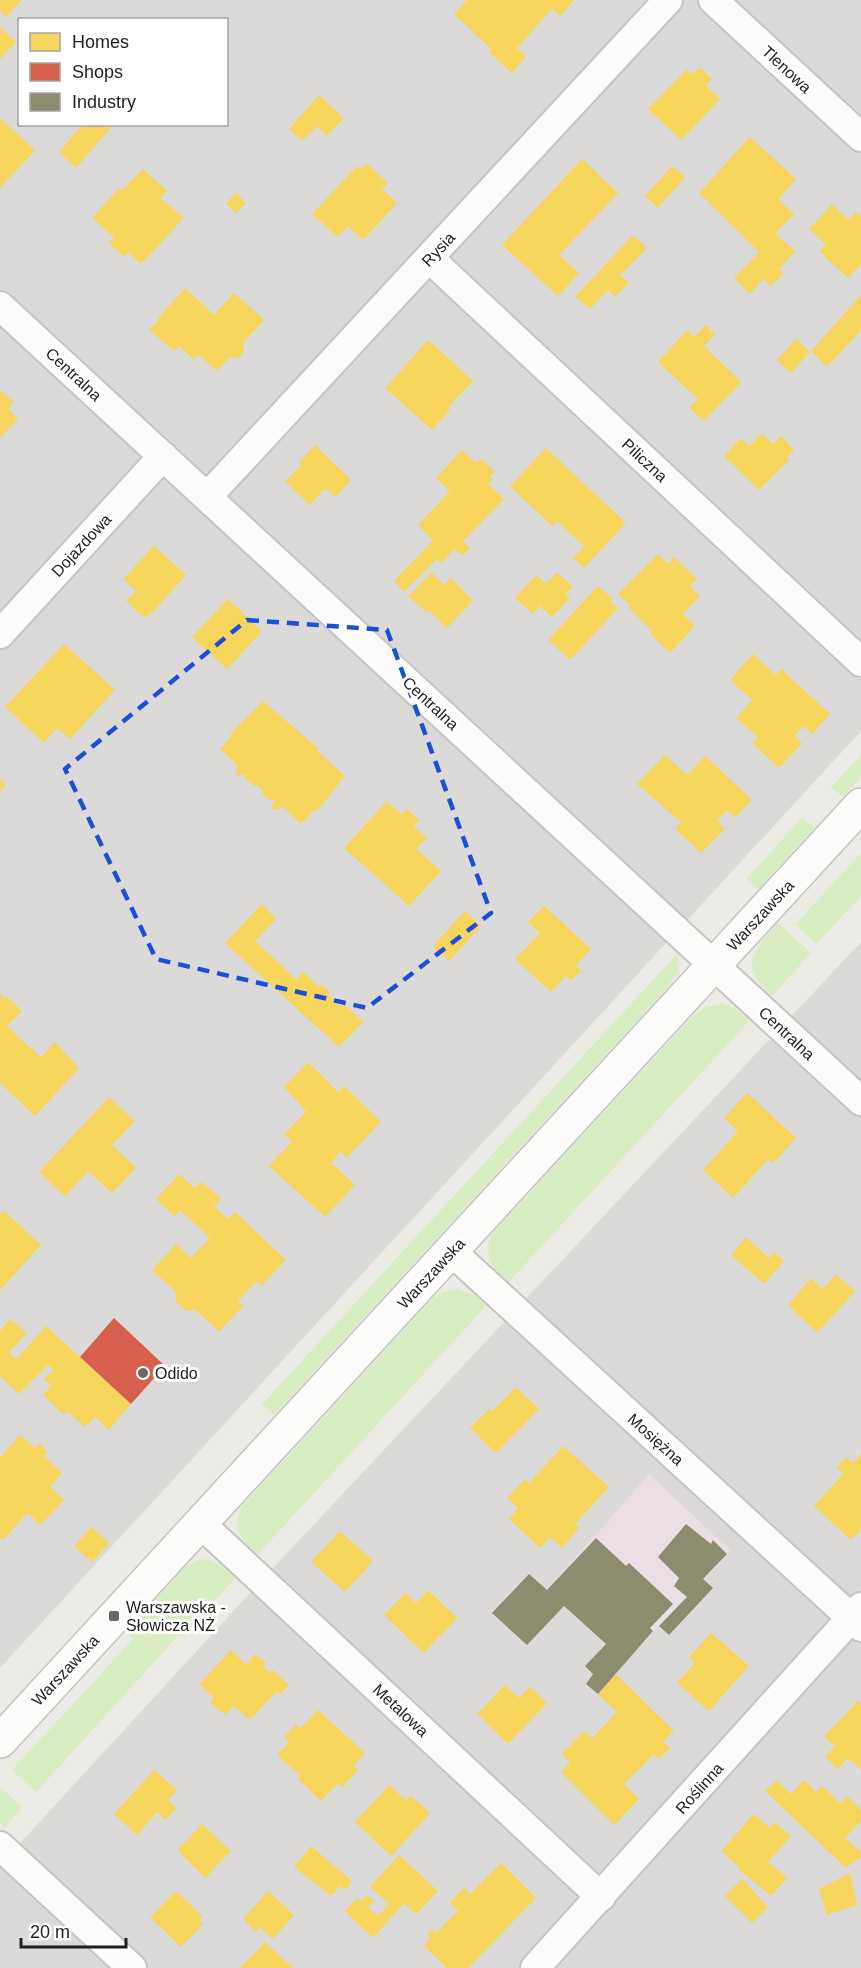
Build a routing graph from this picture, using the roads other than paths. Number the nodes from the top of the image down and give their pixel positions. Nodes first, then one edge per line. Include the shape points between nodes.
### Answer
1 (668, 0) edge
2 (713, 0) edge
3 (861, 137) edge
4 (429, 258) junction
5 (0, 306) edge
6 (163, 456) junction
7 (207, 497) junction
8 (0, 634) edge
9 (861, 662) edge
10 (861, 805) edge
11 (714, 965) junction
12 (861, 1101) edge
13 (451, 1251) junction
14 (200, 1523) junction
15 (858, 1617) edge
16 (0, 1741) edge
17 (0, 1846) edge
18 (602, 1897) junction
19 (132, 1968) edge
20 (535, 1968) edge

1 - 4 street, Rysia
2 - 3 street, Tlenowa
4 - 7 street, Rysia
4 - 9 street, Piliczna
5 - 6 street, Centralna
6 - 7 street, Centralna
6 - 8 street, Dojazdowa
7 - 11 street, Centralna
10 - 11 street, Warszawska
11 - 12 street, Centralna
11 - 13 street, Warszawska
13 - 14 street, Warszawska
13 - 15 street, Mosiężna
14 - 16 street, Warszawska
14 - 18 street, Metalowa
15 - 18 street, Roślinna
17 - 19 street
18 - 20 street, Roślinna

